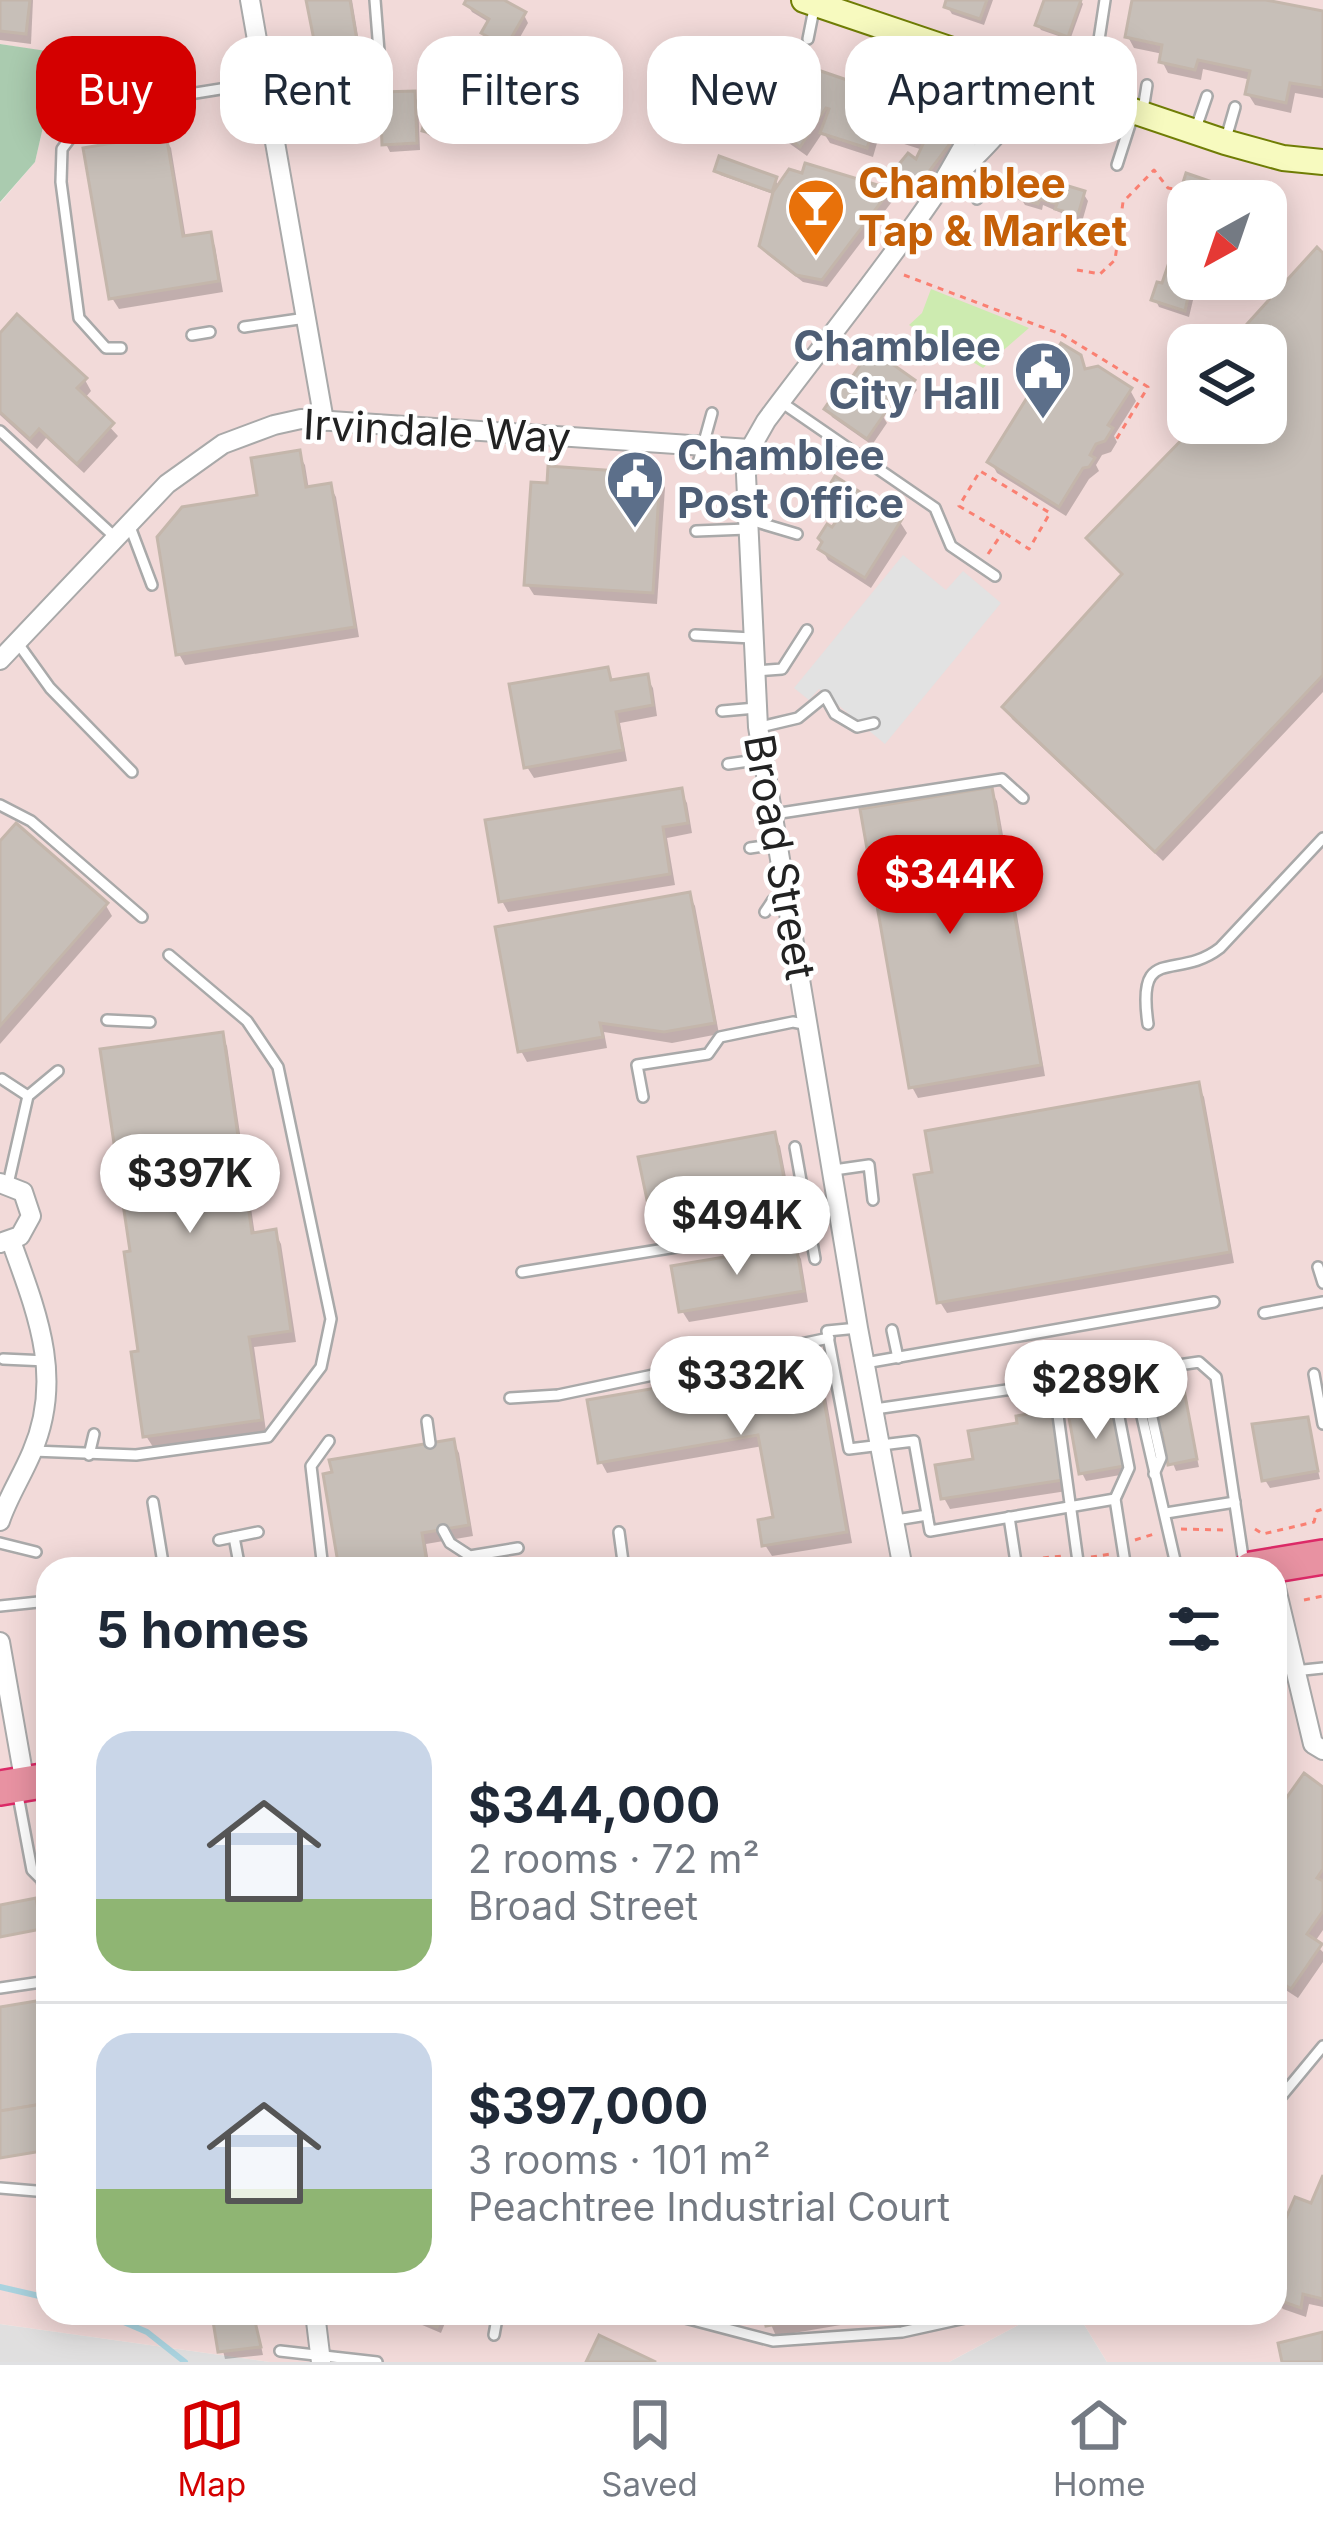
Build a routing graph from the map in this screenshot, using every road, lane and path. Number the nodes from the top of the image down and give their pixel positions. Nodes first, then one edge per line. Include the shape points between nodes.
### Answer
1 (250, 0) edge
2 (376, 0) edge
3 (1105, 0) edge
4 (810, 2) edge
5 (888, 28) junction
6 (256, 36) edge
7 (378, 36) edge
8 (808, 36) edge
9 (885, 36) edge
10 (916, 36) edge
11 (1099, 36) edge
12 (1148, 86) dead end
13 (1207, 97) dead end
14 (1235, 107) dead end
15 (1138, 113) junction
16 (1194, 132) junction
17 (1225, 142) junction
18 (66, 144) edge
19 (275, 144) edge
20 (987, 144) edge
21 (1311, 156) edge
22 (1118, 165) dead end
23 (1167, 187) edge
24 (985, 188) dead end
25 (977, 199) dead end
26 (1077, 270) dead end
27 (904, 275) dead end
28 (306, 318) junction
29 (244, 327) dead end
30 (210, 332) dead end
31 (192, 335) dead end
32 (121, 348) dead end
33 (781, 402) junction
34 (712, 413) dead end
35 (324, 421) junction
36 (0, 431) edge
37 (1114, 443) dead end
38 (704, 446) junction
39 (750, 449) junction
40 (697, 467) dead end
41 (747, 524) junction
42 (122, 531) junction
43 (696, 531) dead end
44 (1003, 532) junction
45 (796, 534) dead end
46 (980, 565) junction
47 (995, 575) dead end
48 (152, 585) dead end
49 (807, 631) dead end
50 (695, 635) dead end
51 (752, 638) junction
52 (17, 642) junction
53 (0, 660) edge
54 (754, 671) junction
55 (722, 711) dead end
56 (757, 718) junction
57 (874, 723) dead end
58 (763, 759) junction
59 (728, 764) dead end
60 (132, 772) dead end
61 (1023, 798) dead end
62 (0, 806) edge
63 (772, 814) junction
64 (1323, 838) edge
65 (777, 844) junction
66 (750, 848) dead end
67 (786, 899) junction
68 (765, 912) dead end
69 (142, 917) dead end
70 (170, 955) dead end
71 (107, 1020) dead end
72 (150, 1022) dead end
73 (1148, 1024) dead end
74 (809, 1025) junction
75 (58, 1071) dead end
76 (2, 1079) edge
77 (28, 1096) junction
78 (643, 1097) dead end
79 (795, 1148) dead end
80 (834, 1169) junction
81 (4, 1183) edge
82 (873, 1199) dead end
83 (807, 1226) junction
84 (6, 1242) edge
85 (815, 1259) dead end
86 (1318, 1267) dead end
87 (521, 1272) dead end
88 (1323, 1283) edge
89 (1214, 1302) dead end
90 (1323, 1302) edge
91 (1264, 1313) dead end
92 (859, 1328) junction
93 (892, 1330) dead end
94 (829, 1338) junction
95 (898, 1358) junction
96 (1, 1360) edge
97 (47, 1361) junction
98 (866, 1363) junction
99 (1132, 1372) junction
100 (1314, 1374) dead end
101 (1111, 1376) junction
102 (1054, 1386) junction
103 (509, 1398) dead end
104 (875, 1409) junction
105 (427, 1421) dead end
106 (1323, 1424) edge
107 (94, 1434) dead end
108 (329, 1441) dead end
109 (430, 1443) dead end
110 (882, 1446) junction
111 (33, 1451) junction
112 (89, 1455) junction
113 (1115, 1499) junction
114 (153, 1502) dead end
115 (1235, 1502) junction
116 (1069, 1507) junction
117 (1323, 1509) edge
118 (1166, 1513) junction
119 (927, 1515) junction
120 (1009, 1517) junction
121 (896, 1520) junction
122 (0, 1521) edge
123 (1249, 1526) dead end
124 (443, 1529) dead end
125 (1180, 1529) dead end
126 (1228, 1530) dead end
127 (258, 1532) dead end
128 (619, 1532) dead end
129 (1160, 1533) dead end
130 (234, 1537) junction
131 (219, 1540) dead end
132 (1134, 1541) dead end
133 (0, 1543) edge
134 (518, 1548) dead end
135 (36, 1552) dead end
136 (1112, 1554) dead end
137 (1060, 1556) dead end
138 (162, 1557) edge
139 (238, 1557) edge
140 (321, 1557) edge
141 (622, 1557) edge
142 (901, 1557) edge
143 (1015, 1557) edge
144 (1050, 1557) edge
145 (1077, 1557) edge
146 (1095, 1557) dead end
147 (1124, 1557) edge
148 (1175, 1557) edge
149 (1257, 1557) edge
150 (1323, 1557) edge
151 (1287, 1565) edge
152 (1323, 1596) edge
153 (1304, 1600) dead end
154 (36, 1602) edge
155 (0, 1606) edge
156 (0, 1642) edge
157 (1287, 1663) edge
158 (1323, 1668) edge
159 (1323, 1750) edge
160 (22, 1784) edge
161 (36, 1874) edge
162 (36, 1983) edge
163 (0, 1988) edge
164 (1323, 2046) edge
165 (1287, 2090) edge
166 (0, 2188) edge
167 (36, 2191) edge
168 (317, 2325) edge
169 (496, 2325) edge
170 (712, 2325) edge
171 (934, 2325) edge
172 (494, 2335) dead end
173 (280, 2351) dead end
174 (321, 2359) edge
175 (377, 2362) edge

1 - 6 street
2 - 7 lane
3 - 11 lane
4 - 5 street
4 - 8 lane
5 - 9 lane
5 - 10 street
12 - 15 lane
13 - 16 lane
14 - 17 lane
15 - 16 street
15 - 22 lane
16 - 17 street
17 - 21 street
18 - 32 lane via 61,182 79,318 106,348
19 - 28 street
20 - 33 street via 934,197
23 - 26 path via 1154,170 1123,202 1115,260 1100,274
24 - 25 lane
27 - 37 path via 1063,335 1148,387
28 - 29 lane
28 - 35 street
30 - 31 lane
33 - 39 street
33 - 46 lane via 935,508 951,546
34 - 38 lane
35 - 38 street, Irvindale Way
35 - 42 street, Irvindale Way via 274,424 223,444 166,484
36 - 42 lane
38 - 39 street, Irvindale Way
38 - 40 lane
39 - 41 street, Broad Street
41 - 43 lane
41 - 45 lane
41 - 51 street, Broad Street
42 - 48 lane
42 - 52 street, Irvindale Way
44 - 44 path via 959,506 980,471 1050,513 1029,548
44 - 46 path
46 - 47 lane
49 - 54 lane via 782,669
50 - 51 lane
51 - 54 street, Broad Street
52 - 53 street, Irvindale Way
52 - 60 lane
54 - 56 street, Broad Street
55 - 56 lane
56 - 57 lane via 798,718 824,696 857,727
56 - 58 street, Broad Street
58 - 59 lane
58 - 63 street, Broad Street
61 - 63 lane via 1002,779
62 - 69 lane via 31,820
63 - 65 street, Broad Street
64 - 73 lane via 1208,958 1148,978
65 - 66 lane
65 - 67 street, Broad Street
67 - 68 lane
67 - 74 street, Broad Street
70 - 112 lane via 247,1021 278,1067 331,1319 321,1367 268,1437
71 - 72 lane
74 - 78 lane via 720,1037 708,1054 637,1065
74 - 80 street, Broad Street
75 - 77 lane
76 - 77 lane
77 - 81 lane
79 - 83 lane
80 - 82 lane via 869,1166
80 - 92 street, Broad Street
81 - 84 street via 23,1192 31,1208 27,1229
83 - 85 lane
83 - 87 lane
84 - 97 street
86 - 88 lane
89 - 95 lane
90 - 91 lane
92 - 94 lane via 827,1330
92 - 98 street, Broad Street
93 - 95 lane
94 - 103 lane via 558,1395
94 - 110 lane via 849,1449
95 - 98 lane
96 - 97 lane
97 - 111 street
98 - 104 street, Broad Street
99 - 101 lane
99 - 115 lane via 1199,1362 1216,1377
99 - 118 lane
100 - 106 lane
101 - 102 lane
101 - 113 lane via 1130,1468
102 - 104 lane
102 - 116 lane
104 - 110 street, Broad Street
105 - 109 lane
107 - 112 lane
108 - 140 lane via 310,1466
110 - 119 lane via 914,1441
110 - 121 street, Broad Street
111 - 112 lane
111 - 122 street
113 - 116 lane
113 - 147 lane
114 - 138 lane
115 - 118 lane
115 - 149 lane
116 - 120 lane
116 - 145 lane
117 - 123 path via 1304,1527 1263,1534
118 - 148 lane
119 - 120 lane via 930,1531
119 - 121 lane
120 - 143 lane
121 - 142 street, Broad Street
124 - 134 lane via 470,1556
125 - 126 path
127 - 130 lane
128 - 141 lane
129 - 132 path
130 - 131 lane
130 - 139 lane
133 - 135 lane
136 - 146 path
137 - 144 path
150 - 151 highway
152 - 153 path
154 - 155 lane
156 - 160 street
157 - 158 lane
157 - 159 street via 1313,1744
160 - 161 lane
162 - 163 lane
164 - 165 lane
166 - 167 lane
168 - 174 street
169 - 172 lane
170 - 171 lane via 773,2341
173 - 174 lane
174 - 175 lane

